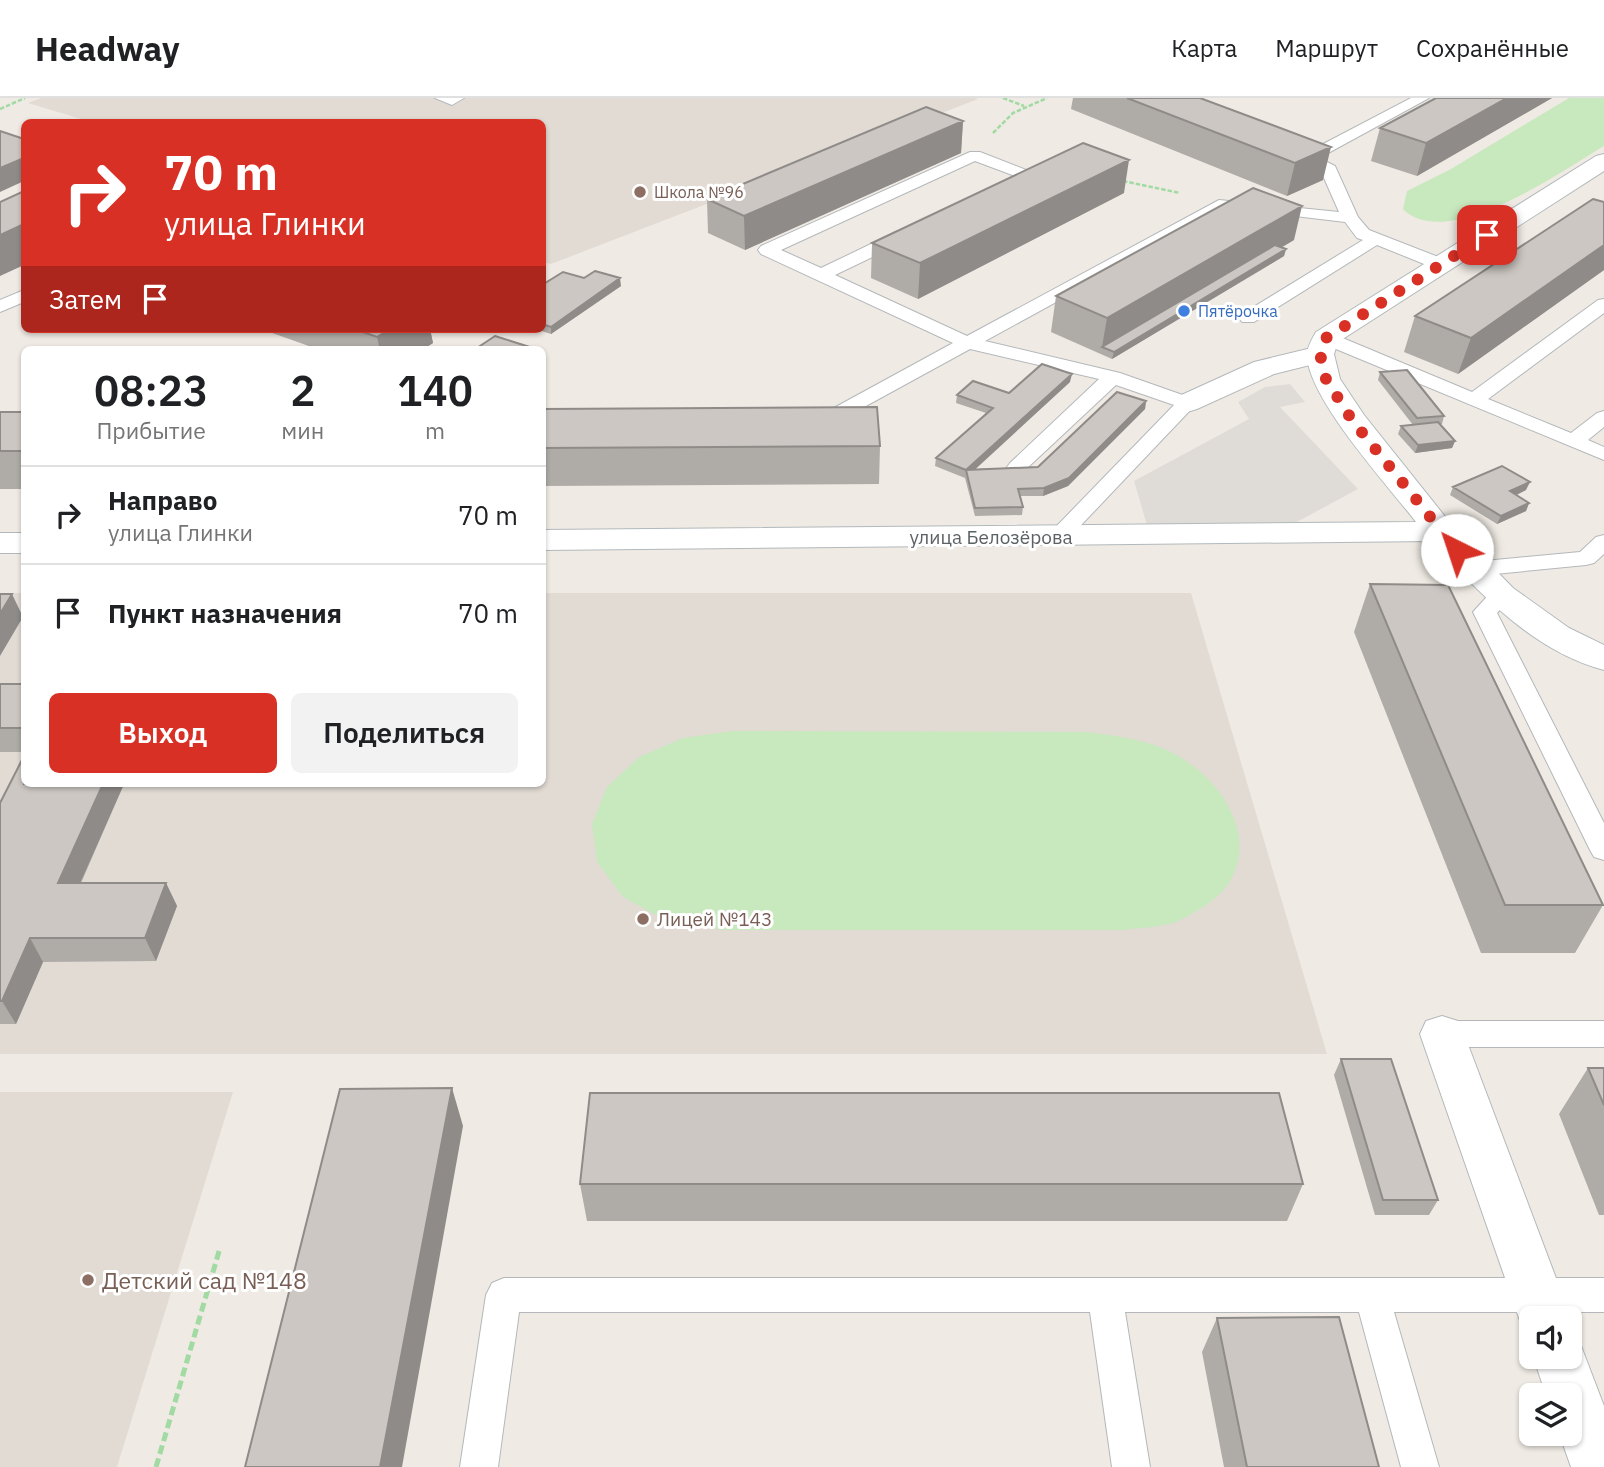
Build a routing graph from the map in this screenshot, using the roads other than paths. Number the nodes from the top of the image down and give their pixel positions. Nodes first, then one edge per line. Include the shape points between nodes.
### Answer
1 (442, 98) edge
2 (457, 98) edge
3 (1422, 98) edge
4 (1283, 149) edge
5 (975, 155) joint
6 (1307, 158) junction
7 (1604, 161) edge
8 (992, 193) edge
9 (1350, 218) junction
10 (918, 228) edge
11 (1376, 239) junction
12 (1440, 264) junction
13 (821, 275) junction
14 (21, 296) edge
15 (1604, 304) edge
16 (0, 307) edge
17 (1248, 318) dead end
18 (968, 343) junction
19 (1323, 346) junction
20 (1113, 377) junction
21 (1474, 400) junction
22 (1187, 403) junction
23 (1604, 416) edge
24 (799, 421) edge
25 (1574, 441) junction
26 (1604, 454) edge
27 (1017, 467) edge
28 (1440, 531) junction
29 (1058, 536) junction
30 (546, 540) edge
31 (1604, 541) edge
32 (0, 543) edge
33 (21, 543) edge
34 (1474, 569) junction
35 (1501, 595) junction
36 (1604, 659) edge
37 (1604, 849) edge
38 (1441, 1034) joint
39 (1604, 1034) edge
40 (1105, 1295) junction
41 (1372, 1295) junction
42 (1604, 1295) edge
43 (1527, 1306) edge
44 (1541, 1306) edge
45 (1546, 1306) edge
46 (1564, 1369) edge
47 (479, 1467) edge
48 (1131, 1467) edge
49 (1420, 1467) edge
50 (1599, 1467) edge

1 - 2 lane
3 - 6 lane
4 - 6 lane
5 - 8 lane via 1028,176
5 - 13 lane via 767,250
6 - 9 lane via 1327,166
7 - 12 street
9 - 11 lane via 1363,234
9 - 18 lane via 1225,202
10 - 13 lane
11 - 12 lane
11 - 17 lane
12 - 19 street
13 - 18 lane
14 - 16 lane
15 - 21 lane
18 - 20 lane
18 - 24 lane via 826,421
19 - 21 lane
19 - 22 street
19 - 28 street via 1326,379 1352,420
20 - 22 lane
20 - 27 lane
21 - 25 lane
22 - 29 lane
23 - 25 lane
25 - 26 lane
28 - 29 street, улица Белозёрова
28 - 34 street
29 - 30 street, улица Белозёрова
31 - 34 lane via 1586,558
32 - 33 street
34 - 35 street
35 - 36 street via 1557,636
35 - 37 lane via 1485,612
38 - 39 lane
38 - 44 street
40 - 41 lane
40 - 47 lane via 504,1295
40 - 48 lane
41 - 43 lane
41 - 49 lane
42 - 45 lane
46 - 50 street

